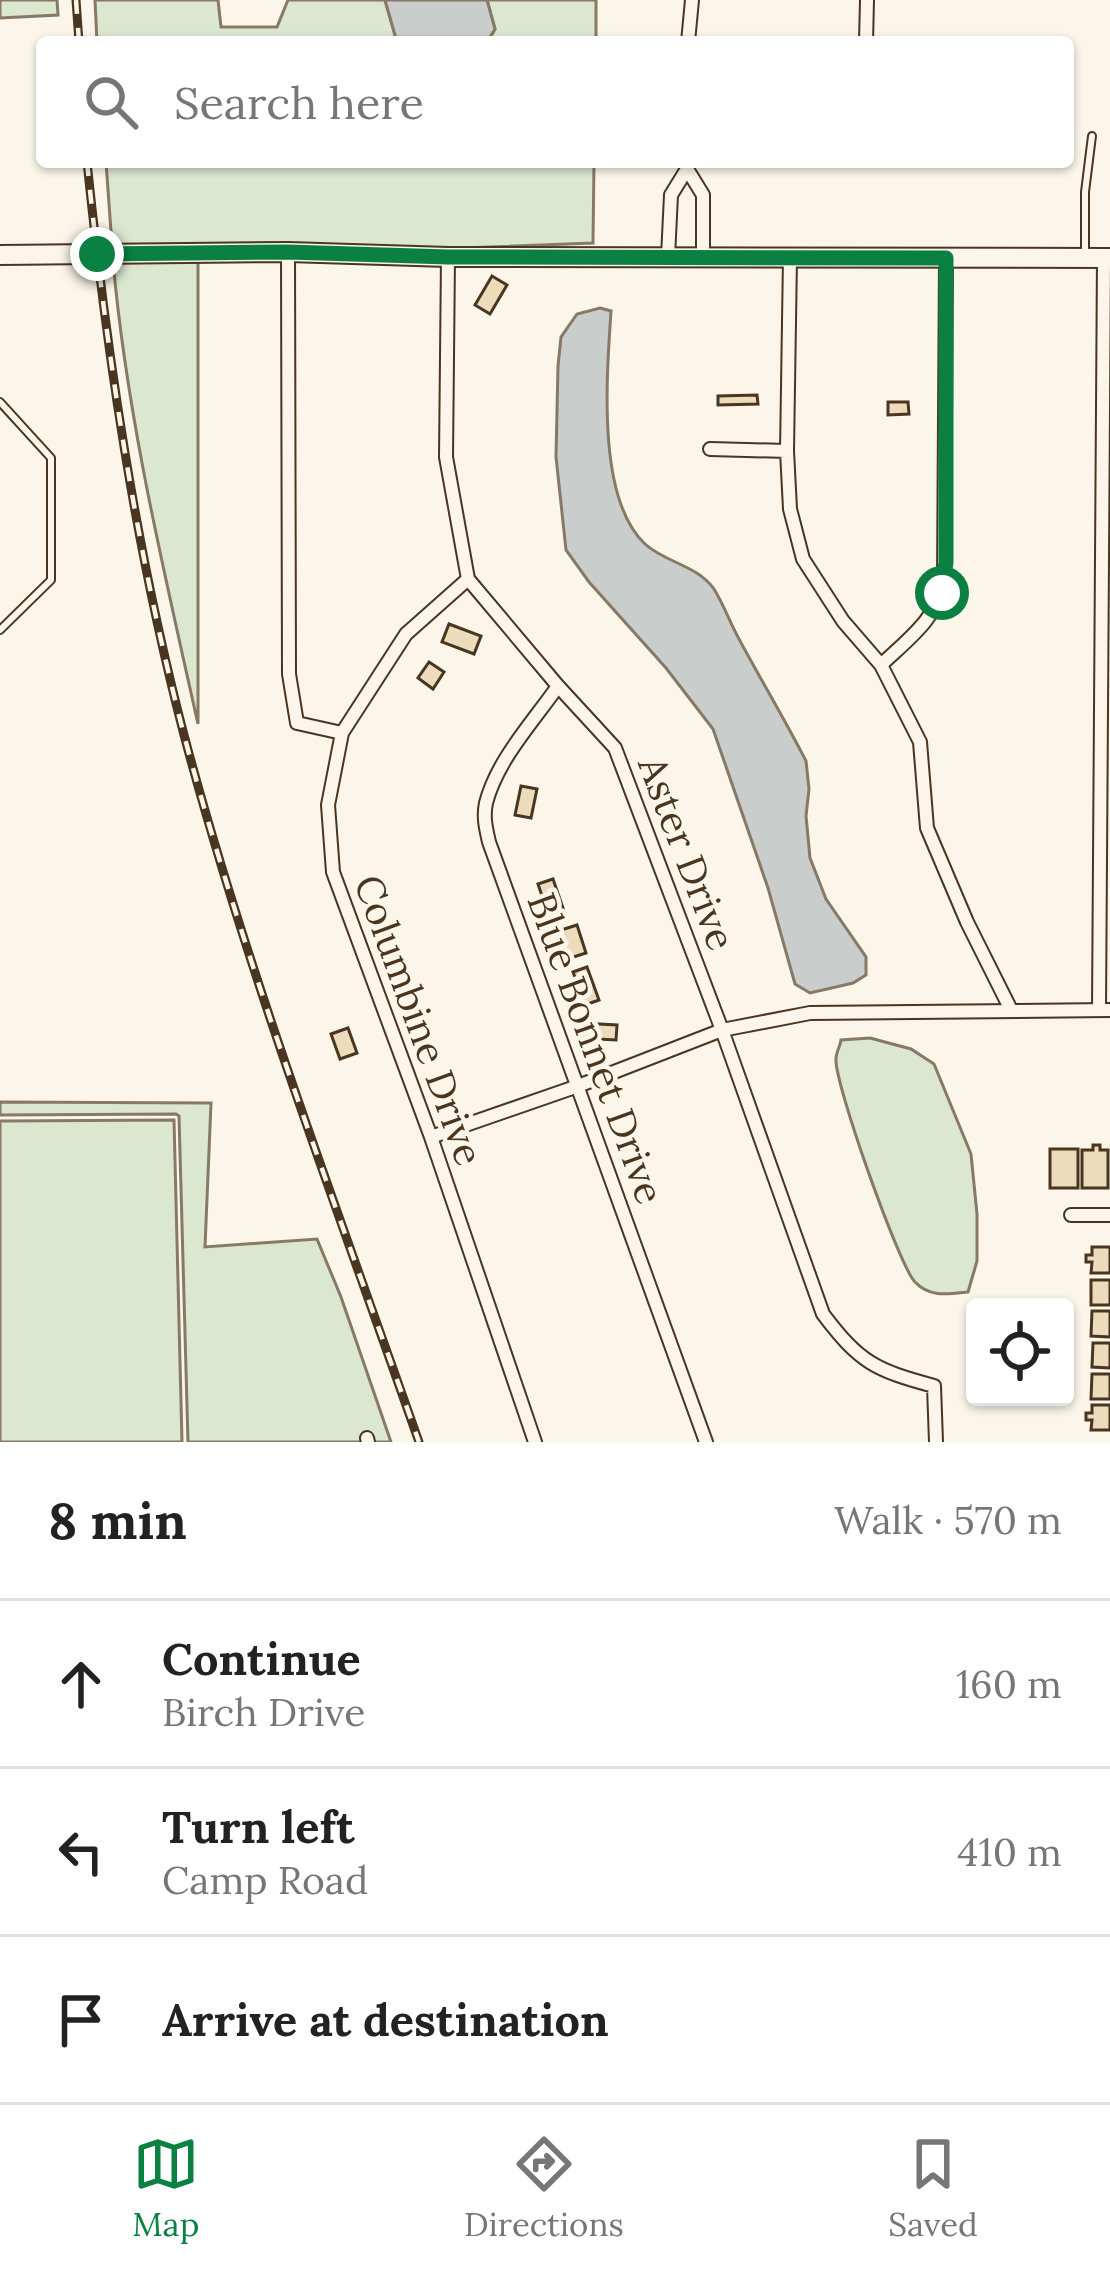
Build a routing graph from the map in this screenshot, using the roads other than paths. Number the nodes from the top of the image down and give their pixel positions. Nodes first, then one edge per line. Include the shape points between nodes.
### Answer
1 (692, 0) edge
2 (866, 0) edge
3 (689, 36) edge
4 (866, 36) edge
5 (1092, 136) dead end
6 (685, 168) edge
7 (689, 168) edge
8 (288, 252) junction
9 (0, 255) edge
10 (703, 256) junction
11 (790, 256) junction
12 (448, 257) junction
13 (668, 257) junction
14 (946, 258) junction
15 (1100, 258) edge
16 (0, 402) edge
17 (710, 449) dead end
18 (787, 451) junction
19 (468, 579) junction
20 (0, 630) edge
21 (881, 665) junction
22 (557, 686) junction
23 (342, 733) junction
24 (1011, 1010) junction
25 (1104, 1010) edge
26 (722, 1030) junction
27 (578, 1086) junction
28 (430, 1137) junction
29 (1071, 1215) dead end
30 (1110, 1215) edge
31 (535, 1442) edge
32 (706, 1442) edge
33 (936, 1442) edge

1 - 3 street
2 - 4 street
5 - 15 lane via 1085,192
6 - 13 street via 671,195
7 - 10 street via 703,195
8 - 9 street
8 - 12 street
8 - 23 street via 289,674 297,723
10 - 11 street
10 - 13 street
11 - 14 street
11 - 18 street
12 - 13 street
12 - 19 street, Aster Drive via 446,458
14 - 15 street
14 - 21 street via 944,582 931,616
15 - 25 street
16 - 20 lane via 51,458 51,580
17 - 18 street
18 - 21 street via 803,559
19 - 22 street, Aster Drive
19 - 23 street, Columbine Drive via 406,634
21 - 24 street via 920,742 927,828
22 - 26 street, Aster Drive via 615,748
22 - 27 street, Blue Bonnet Drive via 499,772 485,822
23 - 28 street, Columbine Drive via 328,805 333,872
24 - 25 street
24 - 26 street via 810,1013
26 - 27 street
26 - 33 street, Aster Drive via 823,1314 850,1349 888,1374 934,1386
27 - 28 street
27 - 32 street, Blue Bonnet Drive
28 - 31 street, Columbine Drive
29 - 30 street

